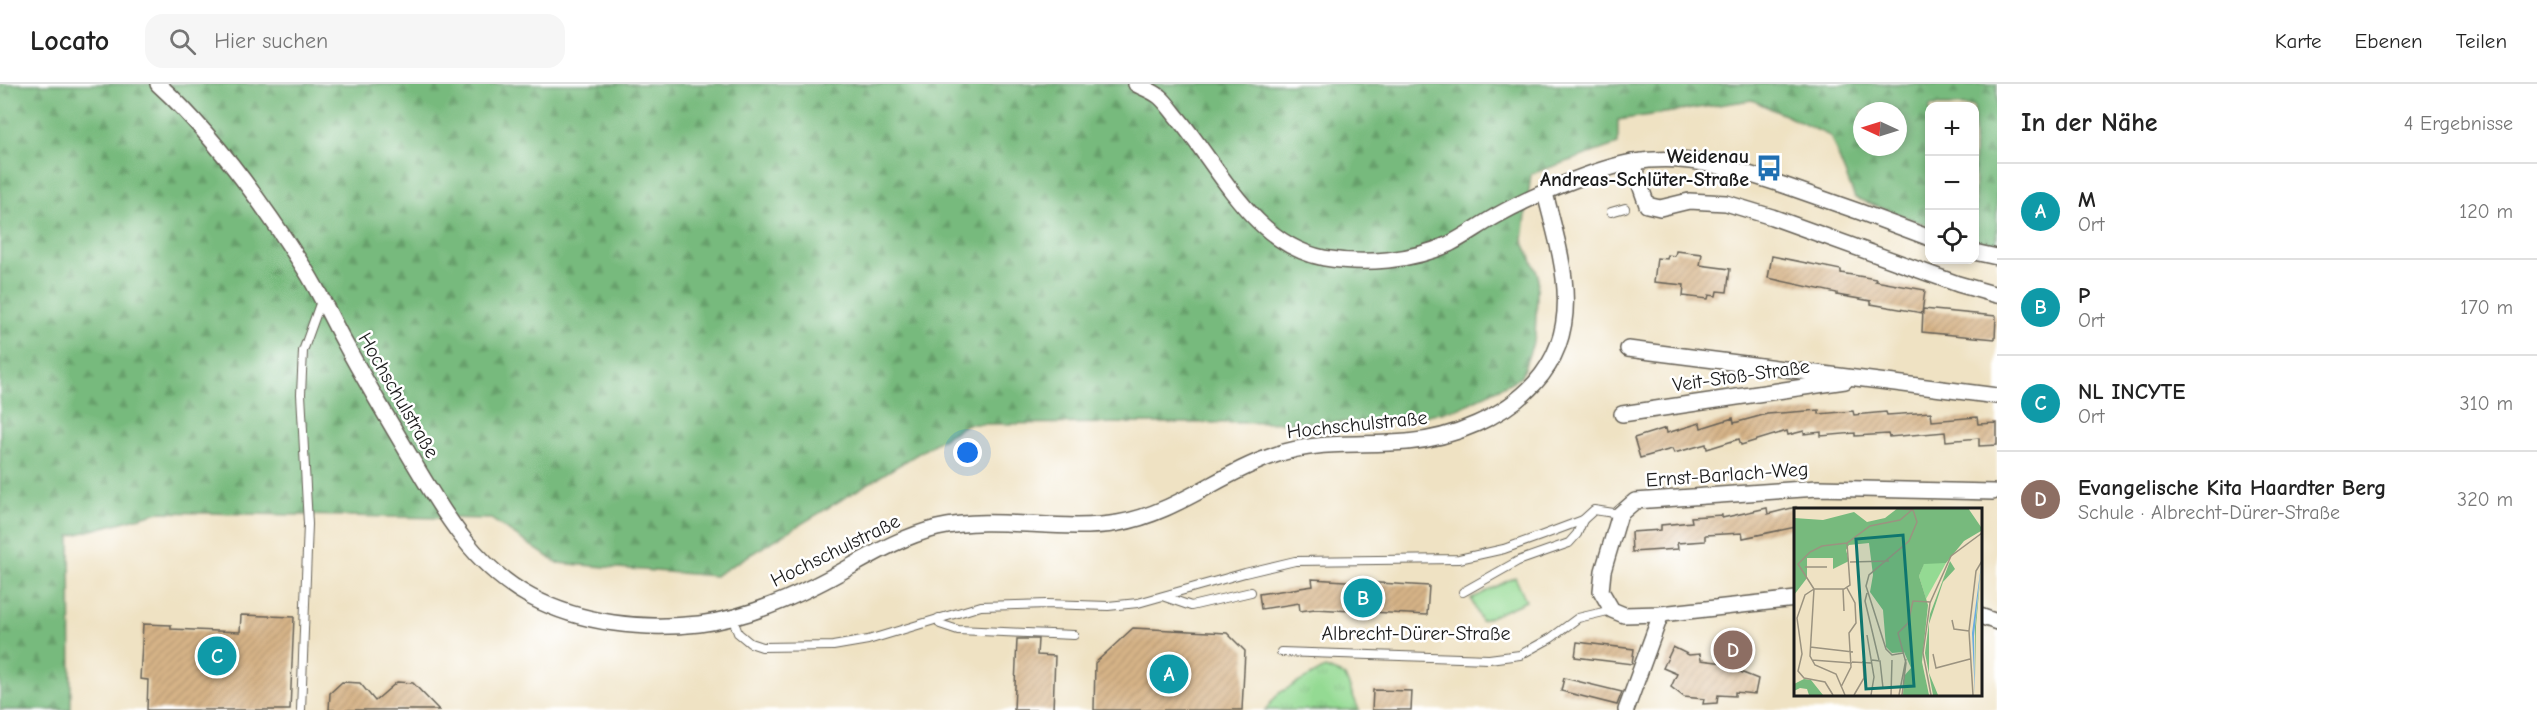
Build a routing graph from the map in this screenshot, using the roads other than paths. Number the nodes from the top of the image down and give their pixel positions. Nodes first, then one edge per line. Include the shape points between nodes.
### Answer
1 (158, 84) edge
2 (1136, 84) edge
3 (1632, 162) junction
4 (1545, 193) junction
5 (1625, 208) dead end
6 (1611, 212) dead end
7 (1925, 236) edge
8 (1979, 253) edge
9 (1997, 257) edge
10 (1997, 295) edge
11 (321, 300) junction
12 (1628, 349) dead end
13 (1866, 378) junction
14 (1997, 396) edge
15 (1622, 414) dead end
16 (1993, 492) dead end
17 (1620, 514) junction
18 (1583, 520) junction
19 (1251, 592) dead end
20 (1463, 592) dead end
21 (1164, 597) junction
22 (1794, 599) edge
23 (1612, 610) junction
24 (1661, 614) junction
25 (732, 617) junction
26 (1982, 617) edge
27 (939, 618) junction
28 (1997, 622) edge
29 (1074, 635) dead end
30 (1281, 652) dead end
31 (300, 710) edge
32 (1626, 710) edge

1 - 11 street, Hochschulstraße via 208,136 307,273
2 - 4 street via 1159,96 1257,220 1286,244 1324,258 1406,258 1447,245
3 - 4 street
3 - 7 street via 1684,159 1726,166
3 - 10 street via 1647,205 1660,208 1689,201 1726,203
4 - 25 street, Hochschulstraße via 1564,273 1567,305 1560,342 1546,370 1532,386 1486,419 1424,440 1333,445 1277,454 1144,517 1117,524 973,522 941,527 905,537 816,586
5 - 6 lane
8 - 9 street
11 - 25 street, Hochschulstraße via 445,516 487,567 532,597 573,613 628,626 697,624
11 - 31 lane via 303,351 301,394 308,524
12 - 13 street, Veit-Stoß-Straße
13 - 14 street, Veit-Stoß-Straße
13 - 15 street, Veit-Stoß-Straße
16 - 17 street, Ernst-Barlach-Weg via 1818,488 1635,501
17 - 18 lane via 1594,510
17 - 23 street via 1602,571 1601,591
18 - 20 lane via 1569,543 1518,561
18 - 21 lane via 1504,549 1459,560 1295,561
19 - 21 lane via 1191,606
21 - 27 lane via 1108,606 981,606
22 - 24 street
23 - 24 street via 1624,615
23 - 30 lane, Albrecht-Dürer-Straße via 1578,618 1520,655 1447,658
24 - 32 street
25 - 27 lane via 738,633 750,643 809,648 868,640
26 - 28 street
27 - 29 lane via 940,624 958,630

